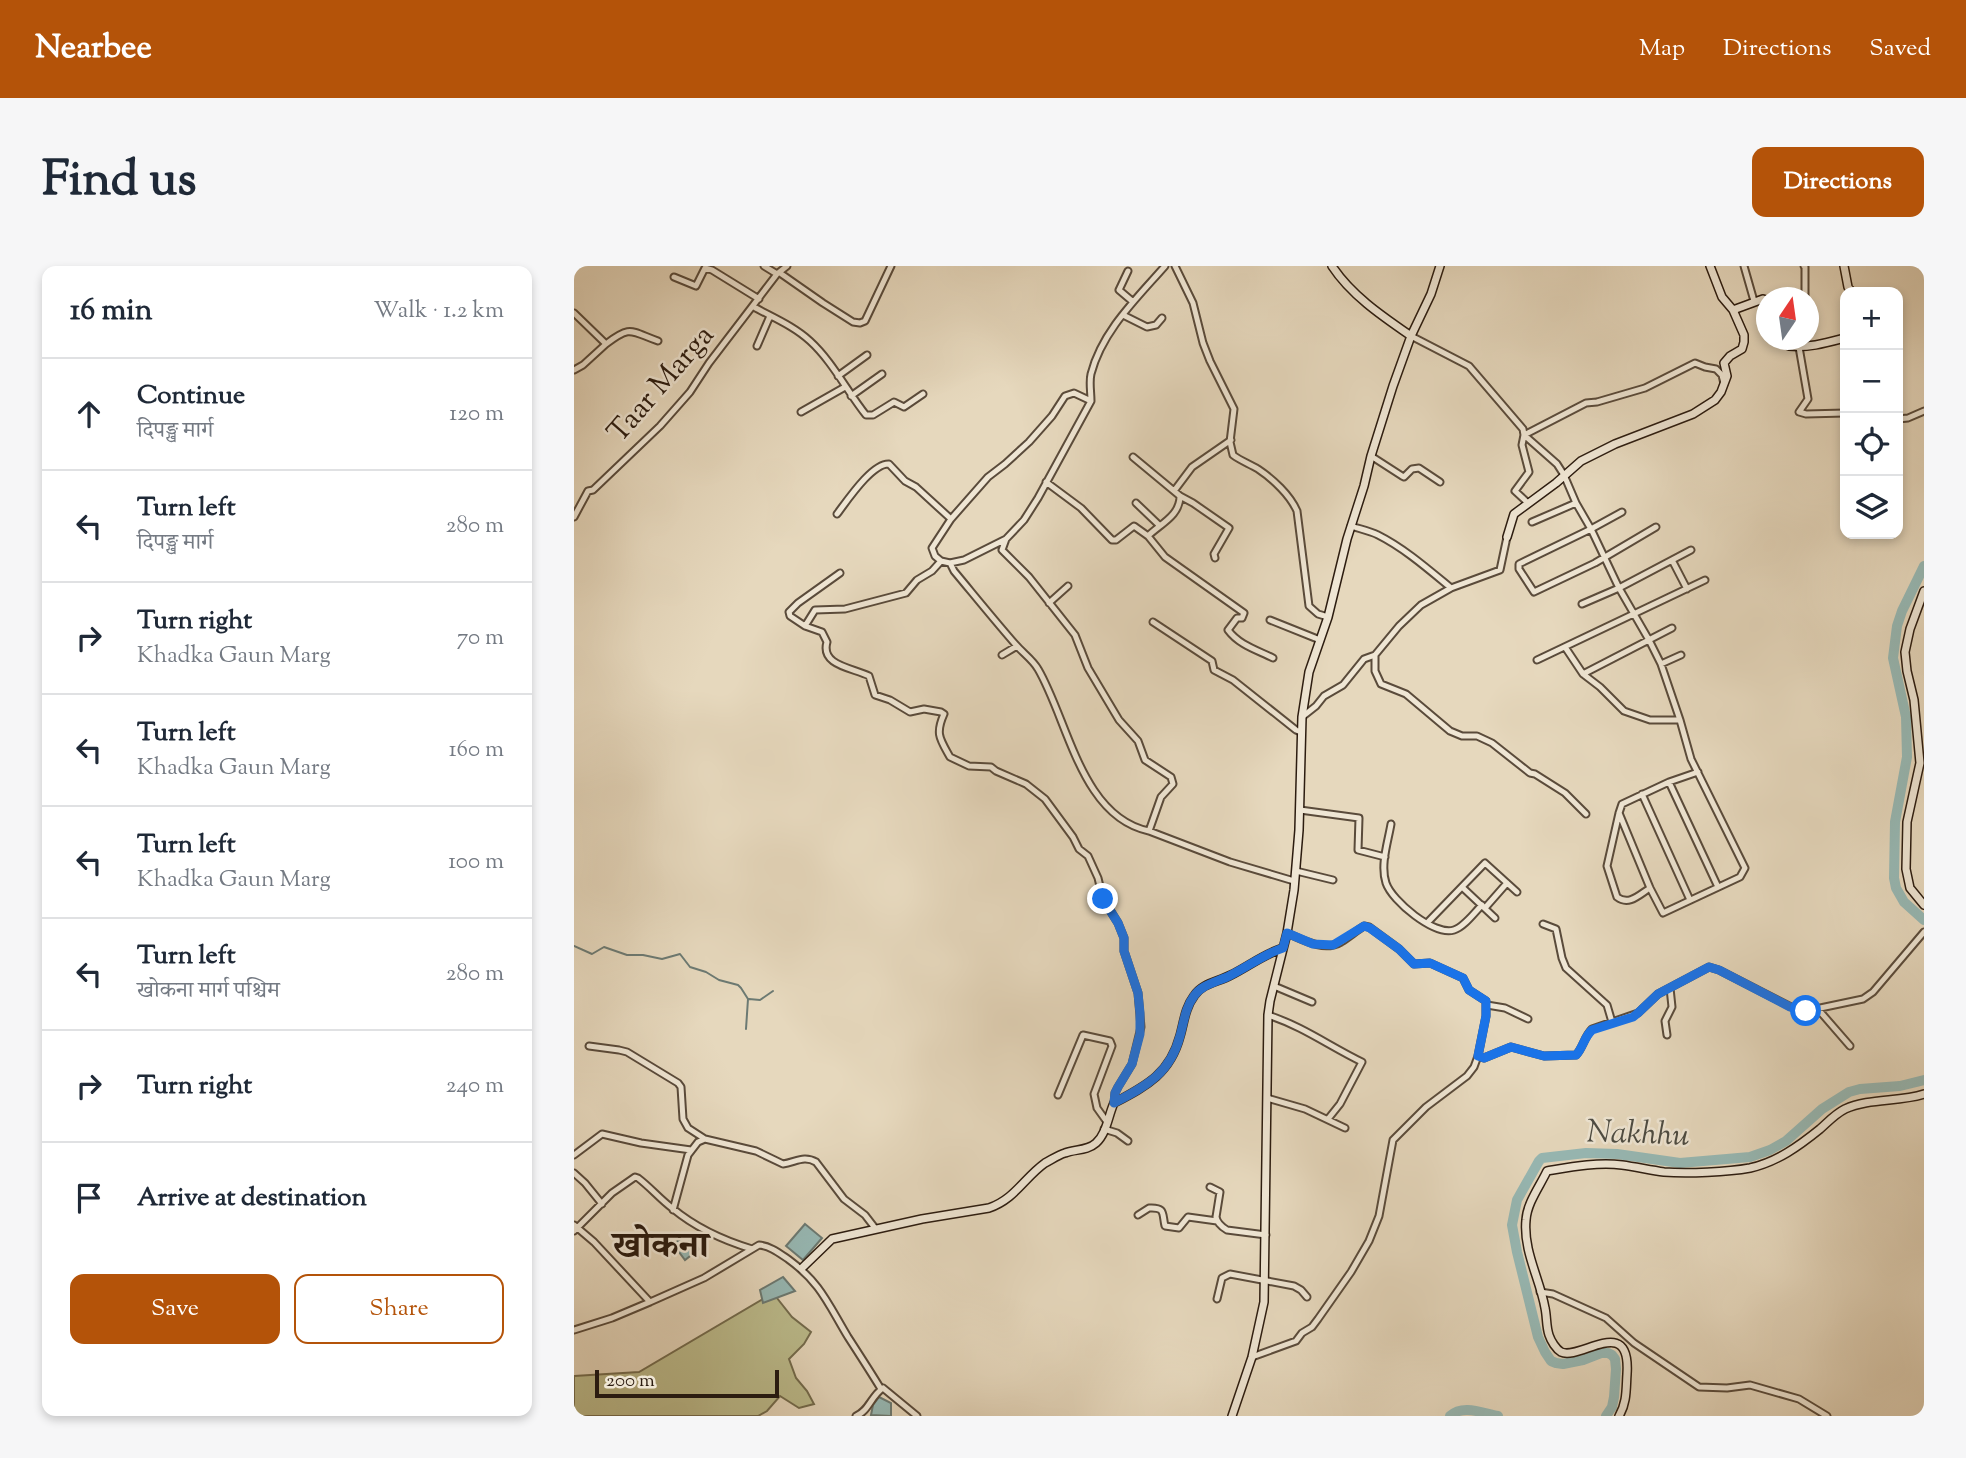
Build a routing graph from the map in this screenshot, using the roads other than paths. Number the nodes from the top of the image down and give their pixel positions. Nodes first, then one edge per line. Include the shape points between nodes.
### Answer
1 (764, 266) edge
2 (787, 266) edge
3 (891, 266) edge
4 (1165, 266) edge
5 (1175, 266) edge
6 (1332, 266) edge
7 (1440, 266) edge
8 (1710, 266) edge
9 (1745, 266) edge
10 (1804, 266) edge
11 (1844, 266) edge
12 (1128, 271) dead end
13 (778, 274) junction
14 (674, 277) dead end
15 (1805, 287) edge
16 (1849, 287) edge
17 (759, 299) junction
18 (1132, 301) junction
19 (1754, 301) joint
20 (754, 307) junction
21 (1734, 310) junction
22 (574, 313) edge
23 (1123, 315) junction
24 (770, 316) junction
25 (1162, 318) dead end
26 (1411, 336) junction
27 (1840, 339) edge
28 (658, 341) dead end
29 (1819, 342) edge
30 (606, 344) junction
31 (757, 346) dead end
32 (1800, 350) edge
33 (867, 355) dead end
34 (574, 370) edge
35 (882, 374) dead end
36 (838, 376) junction
37 (1724, 384) junction
38 (845, 387) junction
39 (923, 394) dead end
40 (851, 396) junction
41 (1091, 401) junction
42 (1924, 411) edge
43 (801, 412) dead end
44 (1840, 413) edge
45 (1903, 418) edge
46 (1524, 435) junction
47 (1231, 439) junction
48 (1371, 456) junction
49 (1133, 457) dead end
50 (1564, 475) junction
51 (1046, 482) junction
52 (1440, 482) dead end
53 (1174, 491) junction
54 (1180, 496) junction
55 (1136, 503) dead end
56 (1528, 503) junction
57 (1576, 503) junction
58 (1622, 512) dead end
59 (837, 514) dead end
60 (574, 517) edge
61 (951, 519) junction
62 (1532, 522) dead end
63 (1159, 525) junction
64 (1351, 526) junction
65 (1656, 527) dead end
66 (1591, 529) junction
67 (1147, 536) junction
68 (1507, 537) joint
69 (1006, 539) junction
70 (1691, 550) dead end
71 (1215, 558) dead end
72 (1604, 558) junction
73 (1672, 560) junction
74 (941, 561) junction
75 (950, 563) junction
76 (840, 573) dead end
77 (1705, 580) dead end
78 (1068, 586) dead end
79 (1451, 588) junction
80 (1619, 588) junction
81 (1687, 589) junction
82 (1924, 591) edge
83 (1049, 603) junction
84 (1582, 604) dead end
85 (1634, 614) junction
86 (1328, 617) junction
87 (1270, 620) dead end
88 (1153, 622) dead end
89 (805, 626) junction
90 (1672, 628) dead end
91 (1320, 640) junction
92 (1649, 640) junction
93 (1017, 646) junction
94 (1565, 647) junction
95 (1002, 655) dead end
96 (1375, 655) junction
97 (1681, 655) dead end
98 (1273, 658) dead end
99 (1537, 660) dead end
100 (1661, 664) junction
101 (1583, 674) junction
102 (1302, 717) junction
103 (1680, 720) junction
104 (1301, 732) junction
105 (1698, 772) junction
106 (1669, 782) junction
107 (1642, 794) junction
108 (1300, 810) junction
109 (1619, 813) junction
110 (1586, 814) dead end
111 (1391, 824) dead end
112 (1149, 831) junction
113 (1385, 857) junction
114 (1296, 871) junction
115 (1333, 880) dead end
116 (1294, 881) junction
117 (1507, 883) junction
118 (1462, 887) junction
119 (1718, 887) junction
120 (1650, 888) junction
121 (1517, 892) dead end
122 (1690, 900) junction
123 (1924, 905) edge
124 (1483, 907) junction
125 (1495, 918) dead end
126 (1427, 923) junction
127 (1544, 924) dead end
128 (1924, 932) edge
129 (1287, 933) junction
130 (1283, 948) junction
131 (1274, 986) junction
132 (1670, 988) junction
133 (1312, 1002) dead end
134 (1487, 1005) junction
135 (1817, 1008) junction
136 (1268, 1015) junction
137 (1528, 1019) dead end
138 (1612, 1022) junction
139 (1667, 1035) dead end
140 (589, 1046) dead end
141 (1850, 1046) dead end
142 (1478, 1056) junction
143 (1924, 1094) edge
144 (1058, 1095) dead end
145 (1267, 1098) junction
146 (1114, 1103) junction
147 (1328, 1119) junction
148 (1106, 1125) junction
149 (1345, 1128) dead end
150 (705, 1139) junction
151 (1128, 1141) dead end
152 (691, 1150) junction
153 (574, 1155) edge
154 (574, 1173) edge
155 (1210, 1187) dead end
156 (602, 1204) junction
157 (673, 1210) junction
158 (1138, 1215) dead end
159 (1217, 1220) junction
160 (575, 1228) edge
161 (875, 1228) junction
162 (1266, 1235) junction
163 (752, 1249) junction
164 (802, 1268) junction
165 (1265, 1281) junction
166 (1540, 1292) junction
167 (1307, 1297) dead end
168 (1217, 1299) dead end
169 (650, 1302) junction
170 (574, 1330) edge
171 (1252, 1357) junction
172 (883, 1388) junction
173 (856, 1416) edge
174 (917, 1416) edge
175 (1232, 1416) edge
176 (1619, 1416) edge
177 (1827, 1416) edge

1 - 13 street
2 - 13 street, Taar Marga
3 - 13 street via 860,323
4 - 18 street
5 - 47 street via 1194,303 1210,361 1234,408
6 - 26 street via 1356,294
7 - 26 street
8 - 21 street via 1722,297
9 - 19 street
10 - 15 street
11 - 16 street
12 - 18 street via 1119,290
13 - 17 street, Taar Marga
14 - 17 street via 696,286 705,268
17 - 20 street, Taar Marga
18 - 23 street
19 - 21 street
20 - 24 street
20 - 60 street, Taar Marga via 690,392 660,426 588,491
21 - 37 street via 1744,342 1724,363
22 - 30 street
23 - 25 street via 1147,327
23 - 41 street via 1098,354 1091,376
24 - 31 street
24 - 36 street via 810,341
26 - 46 street via 1469,366
26 - 48 street
27 - 29 street
28 - 30 street via 628,330
30 - 34 street
32 - 44 street via 1808,400 1799,412
33 - 36 street
35 - 40 street
36 - 38 street
37 - 46 street via 1716,369 1696,363 1645,388 1587,403
37 - 50 street via 1715,400 1693,414 1590,456
38 - 40 street
38 - 43 street
39 - 40 street via 904,407 889,403 869,416
41 - 51 street
41 - 61 street via 1074,393 1065,396 1030,442 988,477
42 - 45 street
46 - 50 street
46 - 56 street via 1529,472 1515,491
47 - 53 street via 1192,467
47 - 86 street via 1233,455 1272,480 1294,505 1309,606
48 - 52 street via 1404,477 1419,468
48 - 64 street
49 - 53 street
50 - 56 street
50 - 57 street
51 - 67 street via 1112,540 1134,526
51 - 69 street via 1031,510
53 - 54 street
54 - 63 street via 1178,509
54 - 71 street via 1229,528
55 - 63 street
56 - 68 street via 1514,514
57 - 62 street
57 - 66 street
58 - 66 street
59 - 61 street via 875,470 889,464
61 - 74 street via 932,548
63 - 67 street
64 - 79 street via 1402,550
64 - 86 street
65 - 72 street
66 - 72 street
66 - 72 street via 1519,564 1520,569 1534,592
67 - 98 street via 1165,556 1244,613 1228,630 1238,642
68 - 79 street via 1500,570
69 - 75 street
69 - 83 street via 1002,550
70 - 73 street
72 - 80 street
73 - 80 street
73 - 81 street
74 - 75 street
74 - 89 street via 906,593 845,609 815,610
75 - 93 street
76 - 89 street via 789,612
77 - 81 street
78 - 83 street
79 - 96 street via 1421,605
80 - 84 street
80 - 85 street
81 - 85 street
82 - 123 street via 1905,652 1920,763 1907,822 1906,869 1910,888
83 - 112 street via 1075,635 1088,668 1119,720 1138,741 1145,760 1171,777 1173,784 1161,797
85 - 92 street
85 - 94 street
86 - 91 street
87 - 91 street
88 - 104 street via 1212,661 1213,670
89 - 146 street via 822,632 827,657 869,676 875,695 910,712 942,712 938,732 950,757 969,766 991,767 1035,790 1088,856 1103,899 1124,938 1138,993 1139,1040
90 - 92 street
91 - 102 street
92 - 100 street
92 - 101 street
93 - 95 street
93 - 112 street via 1037,667 1082,769 1103,804 1126,822
94 - 99 street
94 - 101 street
96 - 102 street via 1363,659 1343,685
96 - 110 street via 1381,684 1406,694 1450,731 1492,743 1530,774 1565,793
97 - 100 street
100 - 103 street
101 - 103 street via 1624,711 1650,720
102 - 104 street
103 - 105 street
104 - 108 street
105 - 106 street
105 - 119 street via 1745,868 1740,877
106 - 107 street
106 - 119 street
107 - 109 street via 1622,804
107 - 122 street
108 - 113 street via 1359,818 1358,850
108 - 114 street
109 - 120 street
109 - 120 street via 1607,866 1617,897 1629,901
111 - 113 street
112 - 116 street
113 - 126 street via 1385,882 1395,899
114 - 115 street
114 - 116 street
116 - 129 street
117 - 118 street via 1485,863
117 - 121 street
117 - 124 street
118 - 124 street
118 - 126 street
119 - 122 street
120 - 122 street via 1663,913
124 - 125 street
124 - 126 street via 1458,929 1436,929
127 - 138 street via 1556,929 1566,968 1607,1005
128 - 135 street via 1868,997
129 - 130 street
129 - 134 street via 1313,944 1333,945 1364,926 1370,928 1414,964 1430,963 1463,978
130 - 131 street
130 - 146 street via 1194,994 1167,1065 1148,1085
131 - 133 street
131 - 136 street
132 - 135 street via 1709,967 1790,1007
132 - 138 street via 1638,1013
132 - 139 street
134 - 137 street
134 - 142 street
135 - 141 street
136 - 145 street
136 - 147 street via 1362,1062
138 - 142 street via 1588,1033 1576,1055 1544,1056 1511,1047 1484,1058
140 - 150 street via 627,1052 678,1083 683,1119
142 - 171 street via 1467,1076 1426,1107 1394,1140 1379,1216 1369,1241 1312,1327 1296,1341
143 - 166 street via 1845,1109 1790,1152 1748,1168 1685,1173 1599,1164 1547,1171 1525,1222
144 - 148 street via 1083,1034 1110,1041 1094,1094
145 - 147 street
145 - 162 street
146 - 148 street
147 - 149 street
148 - 151 street
148 - 161 street via 1094,1145 1066,1152 1045,1164 999,1205
150 - 152 street
150 - 161 street via 756,1151 783,1164 811,1159
152 - 153 street via 602,1134
152 - 157 street
154 - 156 street
155 - 159 street via 1220,1192
156 - 157 street via 635,1177
156 - 160 street
157 - 163 street via 701,1230
158 - 159 street via 1149,1208 1160,1210 1165,1226 1179,1228 1188,1217
159 - 162 street via 1227,1230
160 - 169 street
161 - 164 street via 832,1238
162 - 165 street
163 - 164 street via 766,1245
163 - 169 street via 704,1278
164 - 172 street via 824,1293
165 - 167 street via 1294,1286
165 - 168 street via 1230,1274 1222,1278
165 - 171 street
166 - 176 street via 1548,1333 1560,1352 1573,1353 1605,1342 1622,1348 1628,1370
166 - 177 street via 1606,1318 1699,1387 1749,1385 1798,1399
169 - 170 street
171 - 175 street
172 - 173 street
172 - 174 street

